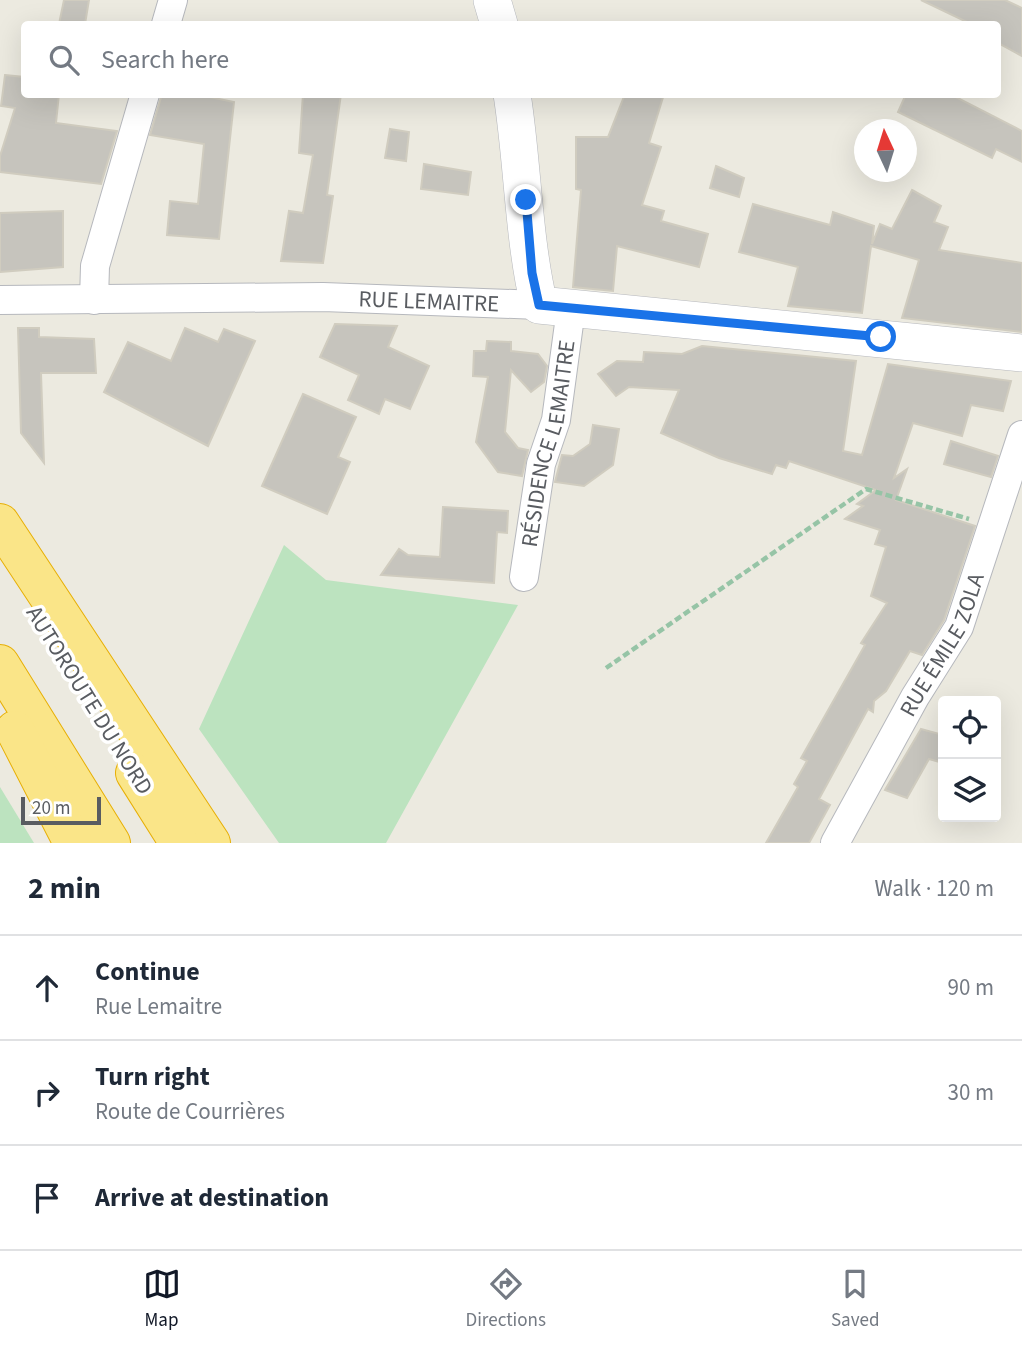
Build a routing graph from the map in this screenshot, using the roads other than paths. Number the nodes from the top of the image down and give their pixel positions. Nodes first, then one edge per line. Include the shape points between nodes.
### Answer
1 (173, 0) edge
2 (492, 0) edge
3 (167, 21) edge
4 (498, 21) edge
5 (144, 98) edge
6 (513, 98) edge
7 (0, 300) edge
8 (94, 300) junction
9 (555, 307) junction
10 (1022, 353) edge
11 (1022, 435) edge
12 (0, 523) edge
13 (0, 556) edge
14 (524, 577) dead end
15 (0, 663) edge
16 (0, 701) edge
17 (73, 843) edge
18 (111, 843) edge
19 (178, 843) edge
20 (211, 843) edge
21 (835, 843) edge

1 - 3 street
2 - 4 street
5 - 8 street via 95,266
6 - 9 street via 532,273
7 - 8 street, RUE LEMAITRE
8 - 9 street, RUE LEMAITRE via 323,297
9 - 10 street, RUE LEMAITRE
9 - 14 street, RÉSIDENCE LEMAITRE via 556,420 541,464
11 - 21 street, RUE ÉMILE ZOLA via 959,627
12 - 20 highway
13 - 19 highway, AUTOROUTE DU NORD
15 - 18 highway
16 - 17 highway

